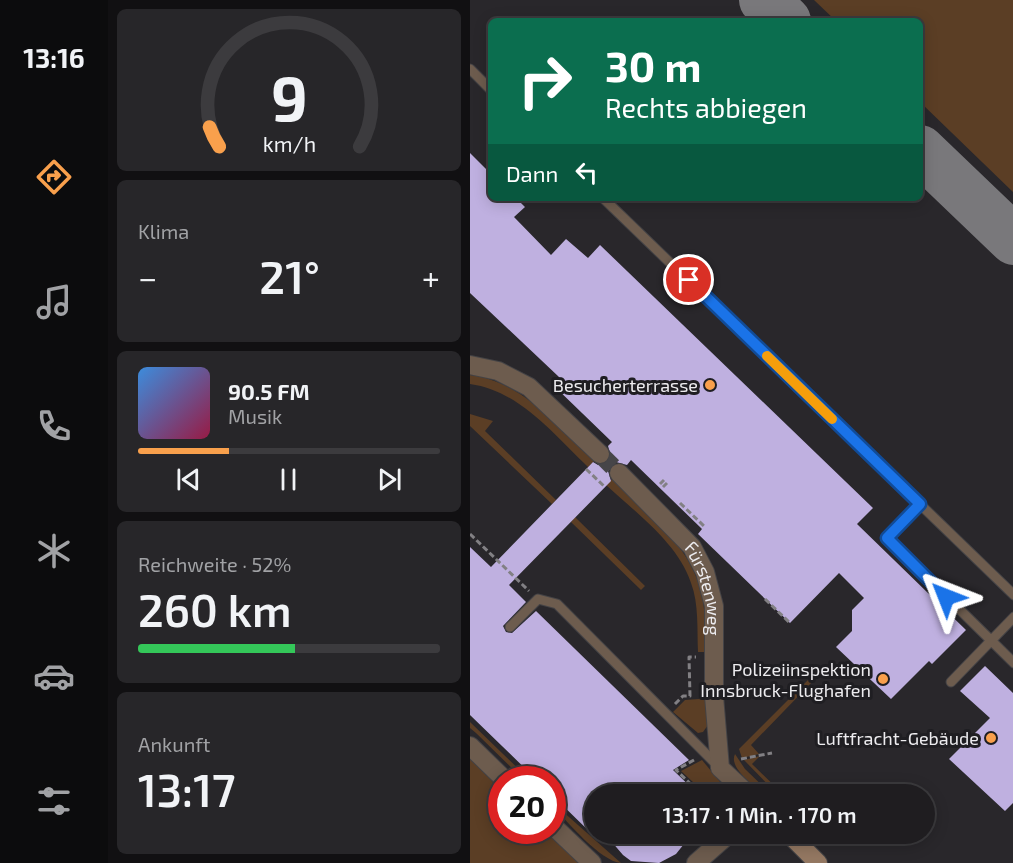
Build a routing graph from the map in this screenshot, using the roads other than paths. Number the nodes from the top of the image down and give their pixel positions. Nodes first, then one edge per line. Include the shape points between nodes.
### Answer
1 (470, 69) edge
2 (488, 87) edge
3 (606, 201) edge
4 (470, 365) edge
5 (600, 454) tunnel mouth
6 (619, 473) tunnel mouth
7 (920, 504) junction
8 (1013, 595) edge
9 (1013, 617) edge
10 (510, 627) dead end
11 (990, 640) junction
12 (1013, 663) edge
13 (951, 682) dead end
14 (470, 746) edge
15 (491, 766) edge
16 (720, 768) junction
17 (737, 784) edge
18 (566, 838) edge
19 (714, 844) edge
20 (799, 844) edge
21 (592, 863) edge
22 (696, 863) edge
23 (818, 863) edge

1 - 2 lane
3 - 7 lane
4 - 5 street via 498,371 529,387
6 - 16 street, Fürstenweg via 692,547 705,572 714,606 714,696
7 - 8 lane
7 - 11 lane via 887,538
9 - 11 lane
10 - 16 lane via 538,599 557,603
11 - 12 lane
11 - 13 lane
14 - 15 street
16 - 17 street
18 - 21 street
19 - 22 street
20 - 23 street

